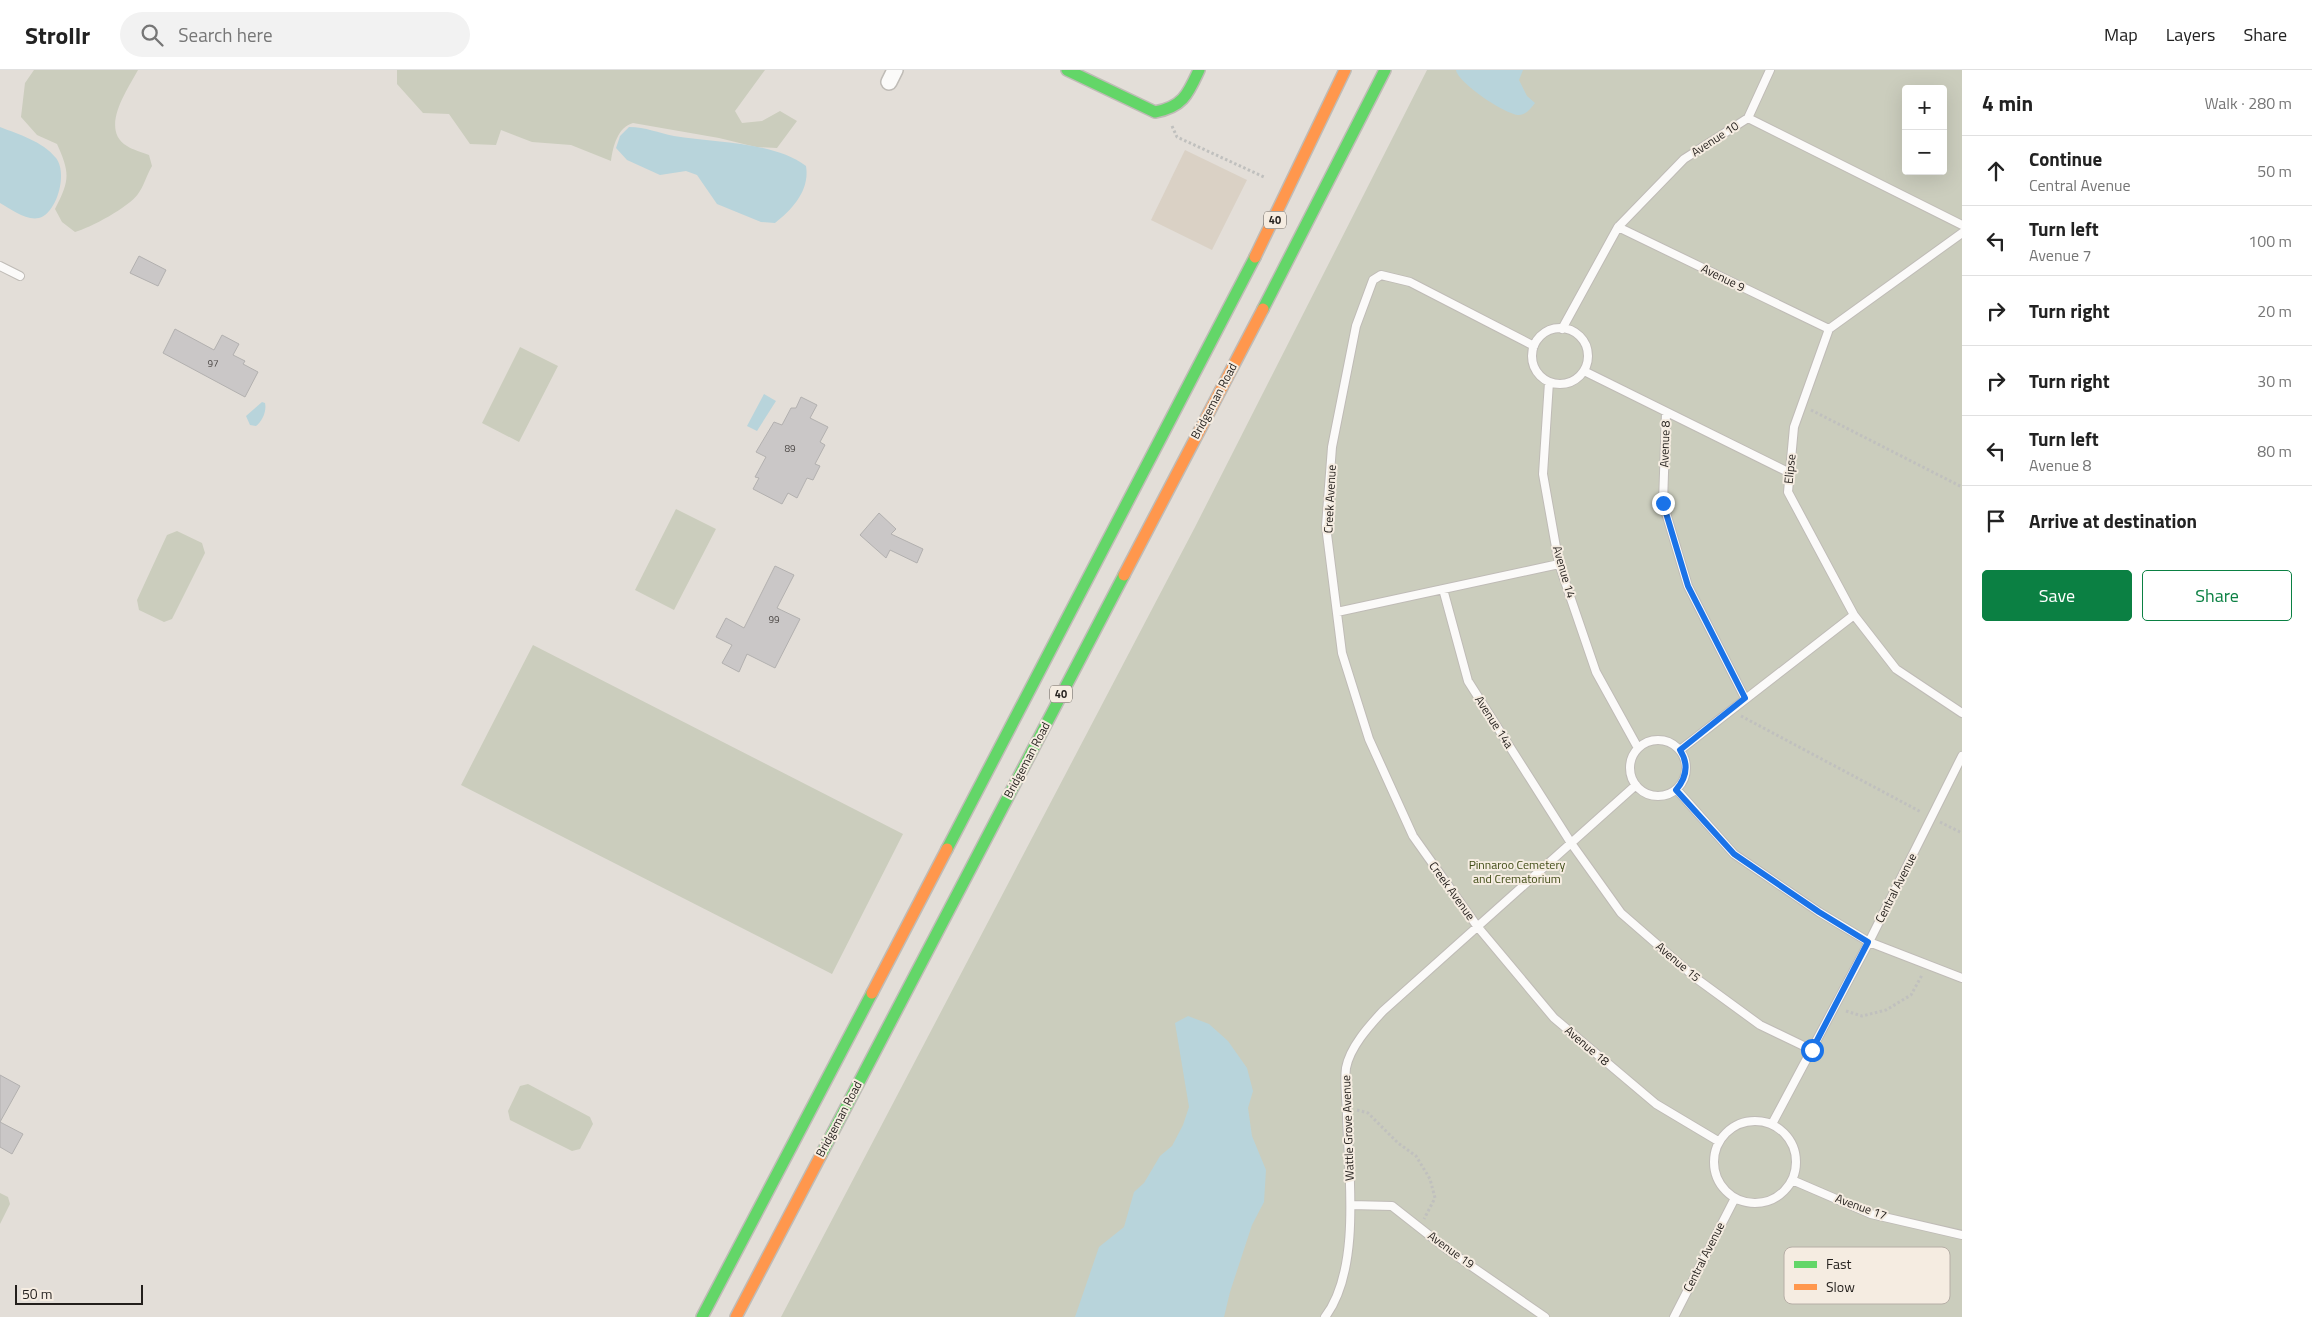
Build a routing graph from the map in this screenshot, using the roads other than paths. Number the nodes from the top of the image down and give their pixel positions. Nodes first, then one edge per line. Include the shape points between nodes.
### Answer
1 (1067, 70) edge
2 (1200, 70) edge
3 (1345, 70) edge
4 (1385, 70) edge
5 (1770, 70) edge
6 (1748, 118) junction
7 (1962, 225) edge
8 (1618, 227) junction
9 (1962, 233) edge
10 (0, 266) edge
11 (20, 276) dead end
12 (1562, 328) junction
13 (1829, 329) junction
14 (1534, 346) junction
15 (1584, 371) junction
16 (1549, 382) junction
17 (1666, 413) junction
18 (1790, 473) junction
19 (1559, 564) junction
20 (1443, 589) junction
21 (1337, 612) junction
22 (1854, 615) junction
23 (1745, 698) junction
24 (1962, 713) edge
25 (1638, 748) junction
26 (1680, 750) junction
27 (1962, 756) edge
28 (1636, 785) junction
29 (1676, 790) junction
30 (1571, 843) junction
31 (1477, 926) junction
32 (1868, 942) junction
33 (1962, 978) edge
34 (1812, 1050) junction
35 (1772, 1124) junction
36 (1718, 1141) junction
37 (1792, 1180) junction
38 (1735, 1198) junction
39 (1350, 1205) junction
40 (1962, 1235) edge
41 (702, 1317) edge
42 (736, 1317) edge
43 (1324, 1317) edge
44 (1545, 1317) edge
45 (1674, 1317) edge

1 - 2 main road via 1155,112 1166,111 1183,102
3 - 41 main road, 40 via 1240,291
4 - 42 main road, Bridgeman Road / 40
5 - 6 lane
6 - 7 lane, Avenue 10
6 - 8 lane, Avenue 10 via 1684,159
8 - 12 lane, Avenue 10
8 - 13 lane, Avenue 9
9 - 13 lane
10 - 11 lane
12 - 14 lane via 1543,334
12 - 15 lane via 1584,343 1588,352
13 - 18 lane, Elipse via 1794,427
14 - 16 lane via 1533,365
14 - 21 lane, Creek Avenue via 1410,282 1381,275 1373,280 1356,326 1332,447 1326,526
15 - 16 lane via 1568,383
15 - 17 lane
16 - 19 lane, Avenue 14 via 1543,474
17 - 18 lane
17 - 23 lane, Avenue 8 via 1663,503 1688,586
18 - 22 lane, Elipse via 1788,492
19 - 20 lane
19 - 25 lane, Avenue 14 via 1596,672
20 - 21 lane
20 - 30 lane, Avenue 14a via 1468,682
21 - 31 lane, Creek Avenue via 1342,653 1373,748 1413,836
22 - 23 lane
22 - 24 lane, Elipse via 1896,669
23 - 26 lane
25 - 26 lane via 1660,740 1672,743
25 - 28 lane via 1630,768
26 - 29 lane via 1686,774
27 - 32 lane, Central Avenue
28 - 29 lane via 1658,796
28 - 30 lane, Wattle Grove Avenue
29 - 32 lane via 1734,854
30 - 31 lane, Wattle Grove Avenue
30 - 34 lane, Avenue 15 via 1621,913 1697,979 1760,1025
31 - 36 lane, Avenue 18 via 1554,1018 1656,1104
31 - 39 lane, Wattle Grove Avenue via 1360,1036 1346,1067
32 - 33 lane
32 - 34 lane, Central Avenue
34 - 35 lane, Central Avenue
35 - 36 lane via 1758,1120 1744,1122 1731,1128
35 - 37 lane via 1789,1138 1795,1152
36 - 38 lane via 1714,1169 1718,1182
37 - 38 lane via 1776,1197 1763,1202 1748,1203
37 - 40 lane, Avenue 17 via 1871,1214
38 - 45 lane, Central Avenue
39 - 43 lane, Wattle Grove Avenue via 1344,1278 1332,1308
39 - 44 lane, Avenue 19 via 1392,1206

